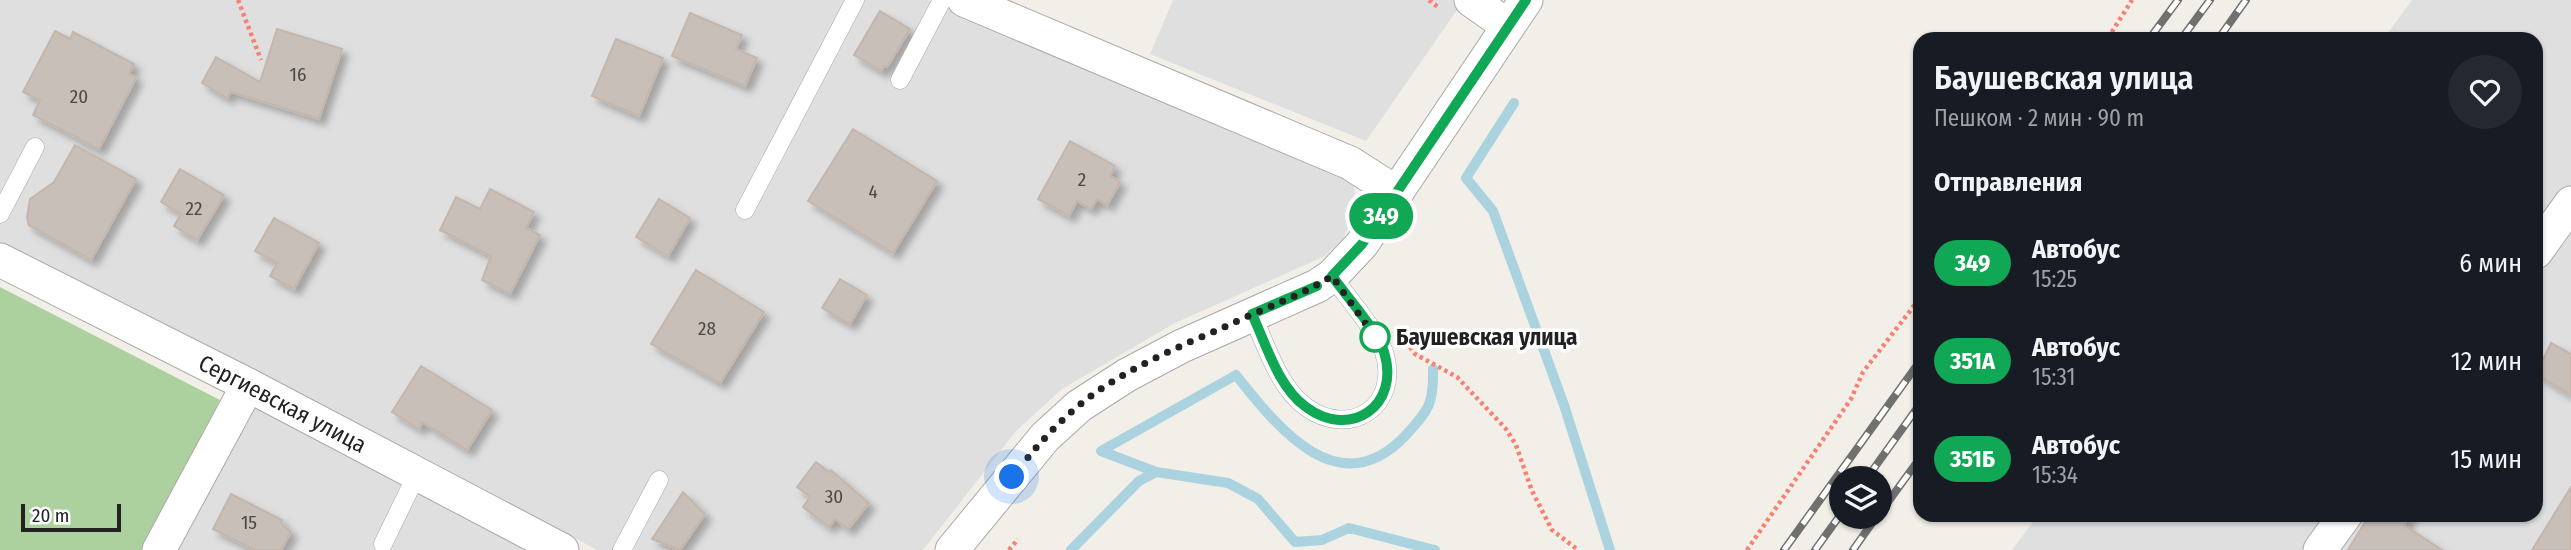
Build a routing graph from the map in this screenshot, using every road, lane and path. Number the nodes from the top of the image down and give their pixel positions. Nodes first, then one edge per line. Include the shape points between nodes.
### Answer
1 (238, 0) edge
2 (855, 0) edge
3 (942, 0) edge
4 (964, 0) edge
5 (1471, 0) edge
6 (2132, 0) edge
7 (1517, 13) edge
8 (2112, 32) edge
9 (261, 61) dead end
10 (900, 80) dead end
11 (35, 147) dead end
12 (1397, 193) junction
13 (2571, 203) edge
14 (745, 210) dead end
15 (0, 214) edge
16 (2543, 242) edge
17 (0, 260) edge
18 (1332, 276) junction
19 (1913, 307) edge
20 (1252, 314) junction
21 (1415, 354) dead end
22 (248, 385) junction
23 (417, 474) junction
24 (659, 480) dead end
25 (2340, 522) edge
26 (1018, 539) dead end
27 (383, 544) dead end
28 (159, 550) edge
29 (562, 550) edge
30 (622, 550) edge
31 (952, 550) edge
32 (1009, 550) edge
33 (1578, 550) edge
34 (1747, 550) edge
35 (2320, 550) edge

1 - 9 path
2 - 14 lane
3 - 10 lane
4 - 12 street via 1350,163
5 - 7 street
6 - 8 path
7 - 12 street
11 - 15 lane
12 - 18 street via 1362,244
13 - 16 street
17 - 22 street, Сергиевская улица
18 - 20 street
18 - 20 lane via 1384,349 1389,382 1378,405 1359,417 1329,418 1305,407 1283,380
19 - 34 path via 1863,372 1851,399
20 - 31 street via 1182,345 1079,406 1045,437
21 - 33 path via 1457,377 1506,429 1552,530
22 - 23 street, Сергиевская улица
22 - 28 street
23 - 27 lane
23 - 29 street, Сергиевская улица
24 - 30 lane
25 - 35 street
26 - 32 path

